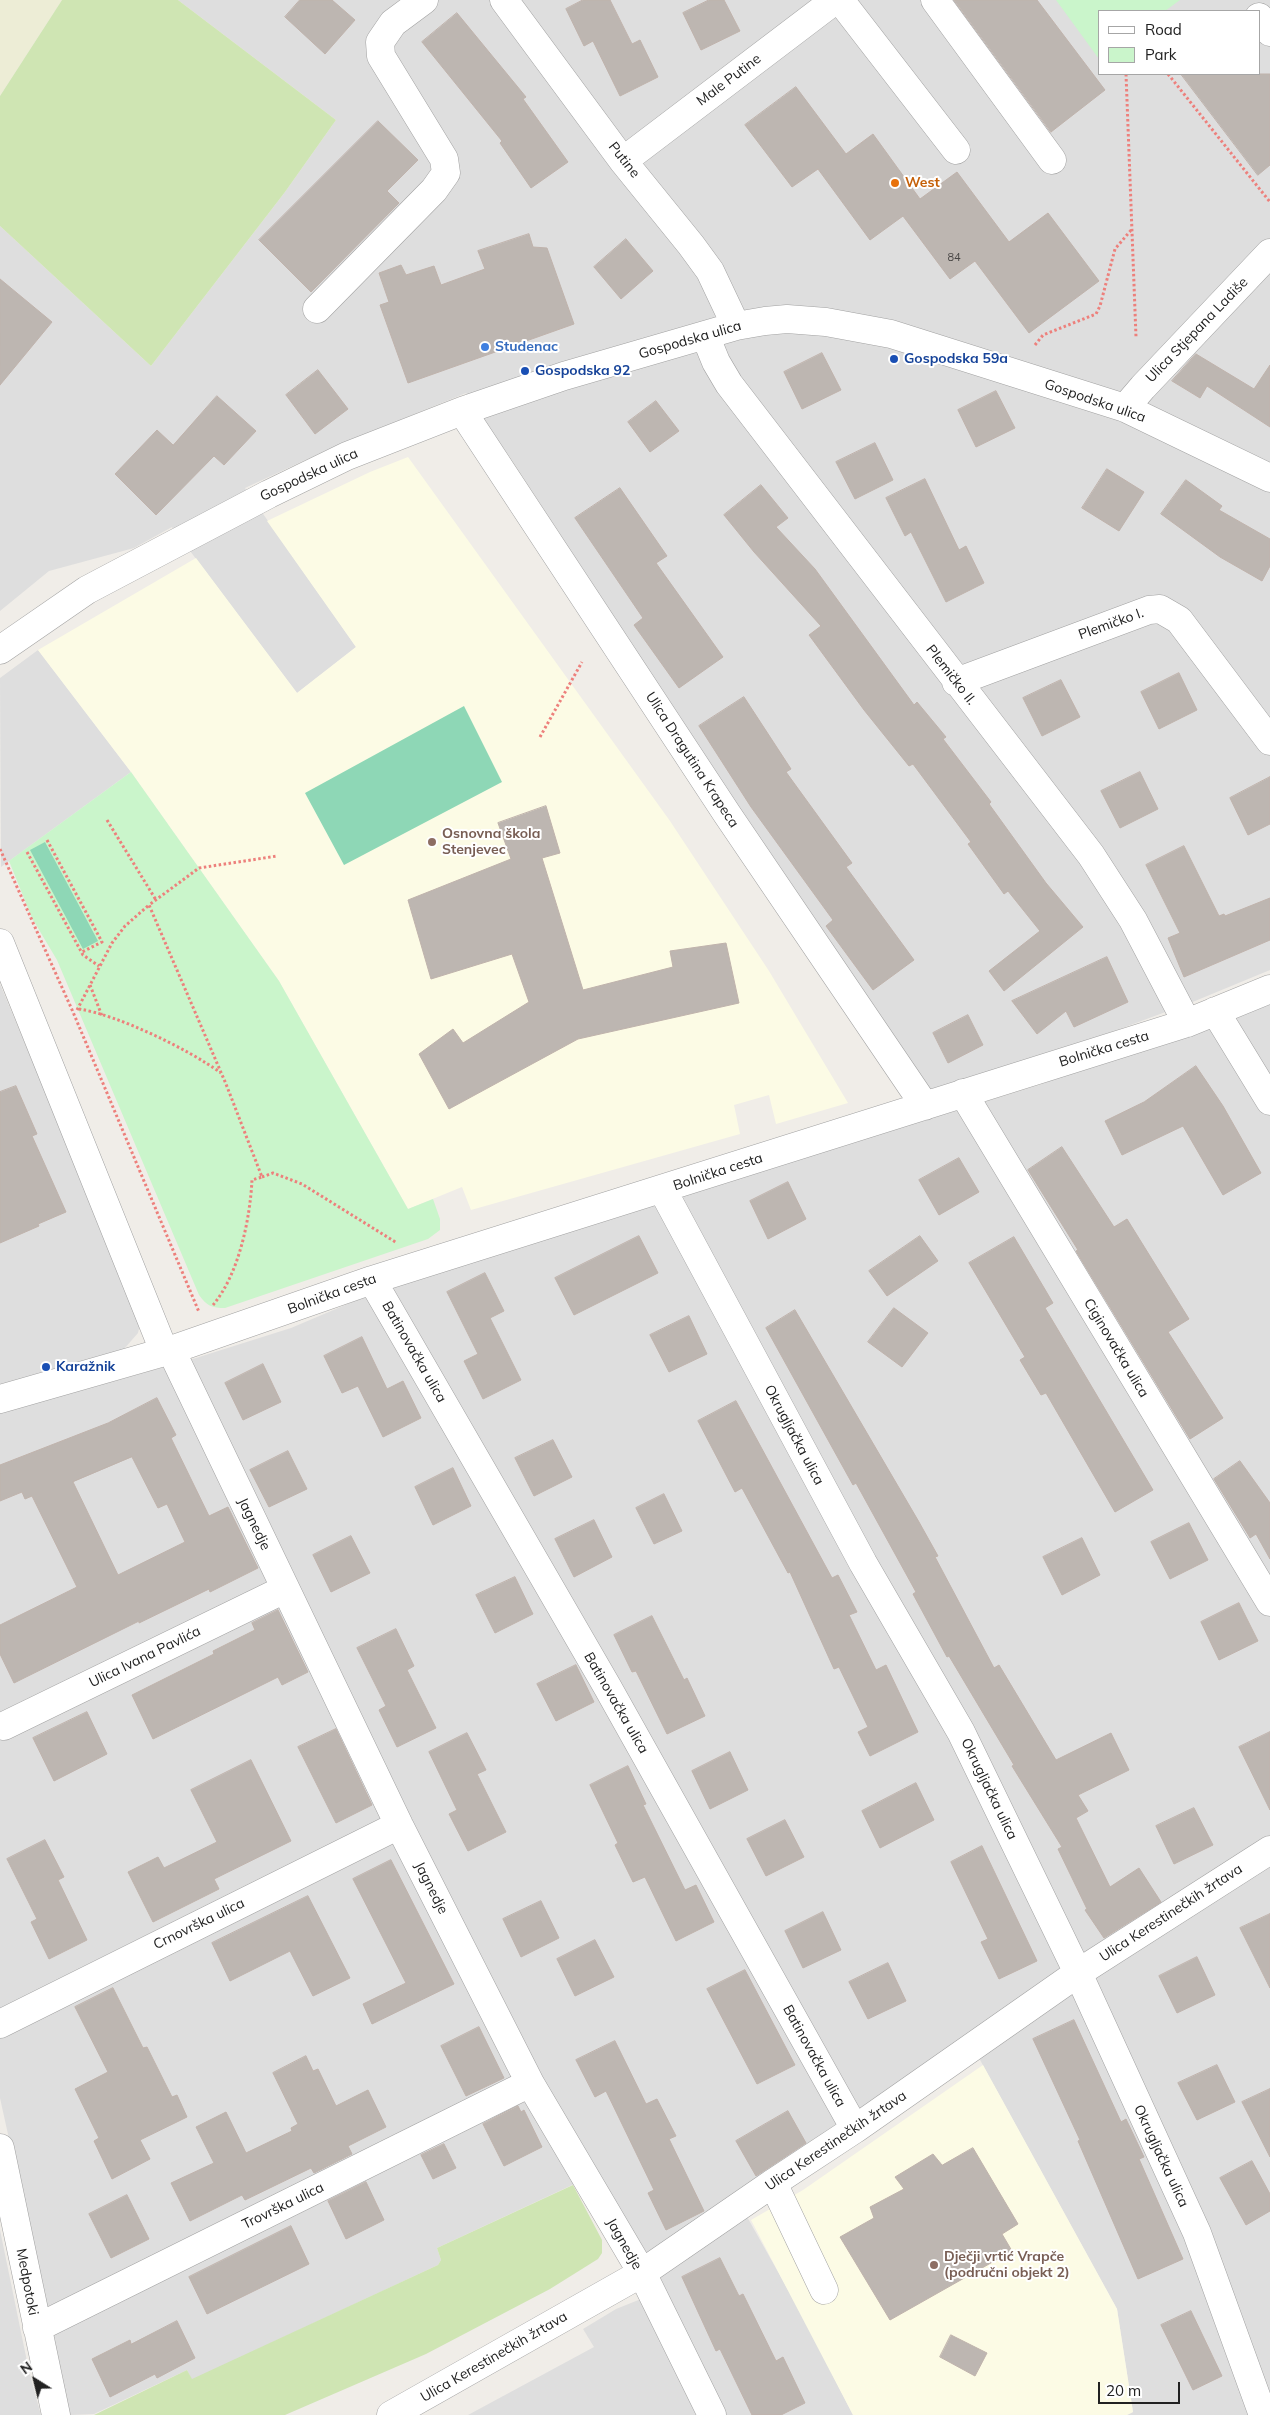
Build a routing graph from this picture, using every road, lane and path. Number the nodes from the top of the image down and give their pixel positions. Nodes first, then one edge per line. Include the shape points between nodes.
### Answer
1 (424, 0) edge
2 (504, 0) edge
3 (835, 0) edge
4 (840, 0) edge
5 (934, 0) edge
6 (1260, 18) edge
7 (1270, 32) edge
8 (1126, 75) edge
9 (1169, 75) edge
10 (956, 150) dead end
11 (1052, 160) dead end
12 (623, 161) junction
13 (1270, 202) edge
14 (1132, 229) junction
15 (1270, 253) edge
16 (317, 309) dead end
17 (736, 326) junction
18 (705, 335) junction
19 (1136, 337) dead end
20 (1035, 344) dead end
21 (1125, 408) junction
22 (462, 411) junction
23 (1265, 466) edge
24 (0, 650) edge
25 (582, 662) dead end
26 (956, 682) junction
27 (540, 737) dead end
28 (1270, 741) edge
29 (107, 820) dead end
30 (47, 840) dead end
31 (0, 848) edge
32 (27, 852) dead end
33 (277, 856) dead end
34 (156, 900) junction
35 (149, 905) junction
36 (0, 943) edge
37 (82, 952) junction
38 (99, 966) junction
39 (90, 985) junction
40 (1270, 989) edge
41 (79, 1009) junction
42 (1215, 1011) junction
43 (73, 1012) junction
44 (102, 1016) junction
45 (1187, 1023) junction
46 (222, 1073) junction
47 (963, 1093) junction
48 (1270, 1101) edge
49 (925, 1106) junction
50 (262, 1177) junction
51 (662, 1189) junction
52 (401, 1245) dead end
53 (372, 1280) junction
54 (207, 1312) dead end
55 (202, 1318) dead end
56 (168, 1350) junction
57 (0, 1399) edge
58 (285, 1589) junction
59 (1270, 1602) edge
60 (4, 1726) dead end
61 (399, 1825) junction
62 (1270, 1850) edge
63 (1078, 1973) junction
64 (0, 2024) edge
65 (530, 2084) junction
66 (855, 2129) junction
67 (0, 2148) edge
68 (773, 2183) junction
69 (642, 2274) junction
70 (824, 2290) dead end
71 (36, 2328) junction
72 (56, 2415) edge
73 (391, 2415) edge
74 (712, 2415) edge
75 (1262, 2415) edge

1 - 16 street via 393,23 380,42 382,56 444,159 446,173 434,190
2 - 12 street, Putine
3 - 12 street, Male Putine
4 - 10 street
5 - 11 street
6 - 7 street
8 - 14 path
9 - 13 path
12 - 17 street, Putine via 710,271
14 - 19 path
14 - 20 path via 1114,249 1096,314 1042,335
15 - 21 street, Ulica Stjepana Ladiše
17 - 18 street, Gospodska ulica
17 - 21 street, Gospodska ulica via 787,319 826,322 891,334
18 - 22 street, Gospodska ulica via 564,376
18 - 26 street, Plemičko II. via 729,384
21 - 23 street, Gospodska ulica
22 - 24 street, Gospodska ulica via 347,456 269,494 87,590
22 - 49 street, Ulica Dragutina Krapeca via 727,814
25 - 27 path
26 - 28 street, Plemičko I. via 1149,610 1160,609 1180,620
26 - 45 street, Plemičko II. via 1091,855 1133,920
29 - 34 path
30 - 37 path via 102,942
31 - 43 path
32 - 37 path
33 - 34 path via 199,868
34 - 35 path
35 - 38 path via 125,926
35 - 46 path
36 - 56 street
37 - 38 path
38 - 39 path
39 - 41 path
39 - 44 path
40 - 42 street, Bolnička cesta
41 - 43 path
41 - 44 path
42 - 45 street, Bolnička cesta
42 - 48 street
43 - 55 path
44 - 46 path via 174,1046
45 - 47 street, Bolnička cesta
46 - 50 path
47 - 49 street, Bolnička cesta
47 - 59 street, Ciginovačka ulica
49 - 51 street, Bolnička cesta
50 - 52 path via 273,1173 302,1184
50 - 54 path via 252,1180 251,1205 233,1268 217,1300
51 - 53 street, Bolnička cesta
51 - 63 street, Okrugljačka ulica via 863,1563 962,1732
53 - 56 street, Bolnička cesta
53 - 66 street, Batinovačka ulica via 608,1688
56 - 57 street, Bolnička cesta
56 - 58 street, Jagnedje
58 - 60 street, Ulica Ivana Pavlića
58 - 61 street, Jagnedje
61 - 64 street, Crnovrška ulica
61 - 65 street, Jagnedje
62 - 63 street, Ulica Kerestinečkih žrtava
63 - 66 street, Ulica Kerestinečkih žrtava
63 - 75 street, Okrugljačka ulica via 1197,2233
65 - 69 street, Jagnedje
65 - 71 street, Trovrška ulica
66 - 68 street, Ulica Kerestinečkih žrtava
67 - 71 street, Medpotoki
68 - 69 street, Ulica Kerestinečkih žrtava
68 - 70 street
69 - 73 street, Ulica Kerestinečkih žrtava
69 - 74 street, Jagnedje
71 - 72 street, Medpotoki

